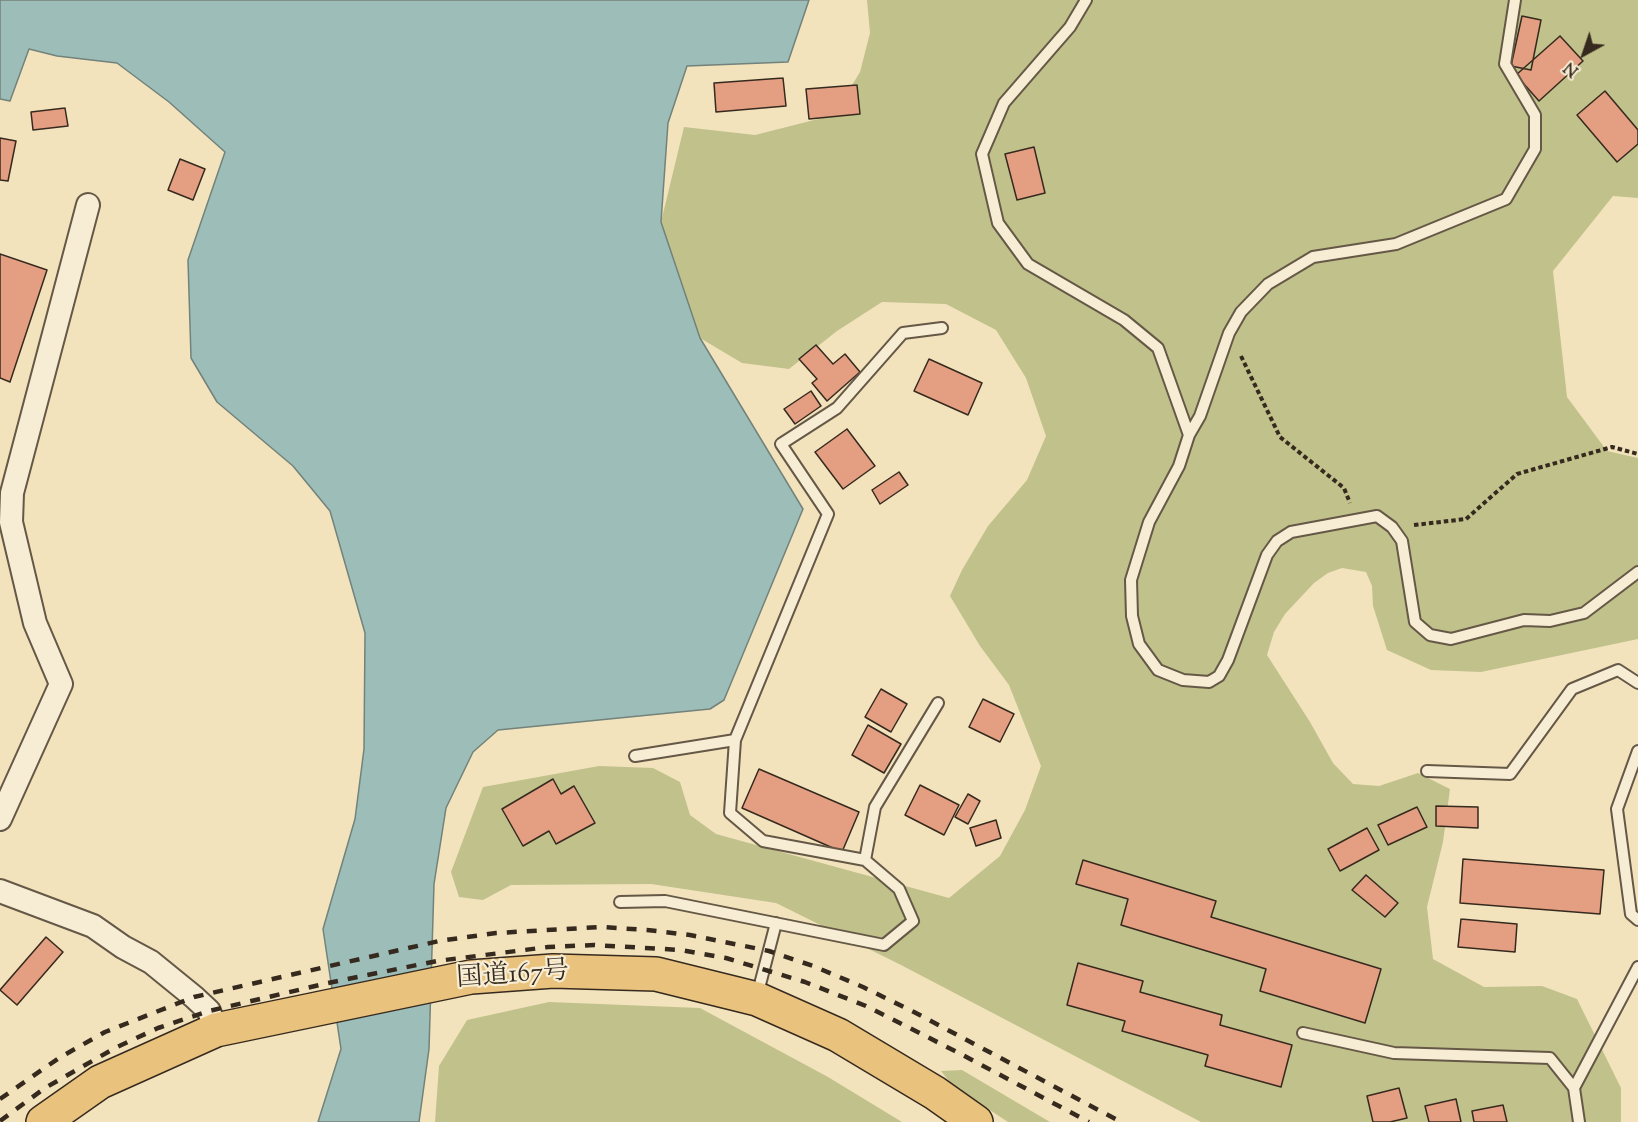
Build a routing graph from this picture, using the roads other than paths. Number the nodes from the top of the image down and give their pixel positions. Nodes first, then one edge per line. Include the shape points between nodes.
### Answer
1 (1086, 0) edge
2 (1515, 0) edge
3 (88, 205) dead end
4 (942, 328) dead end
5 (1189, 435) junction
6 (1638, 572) edge
7 (1638, 683) edge
8 (938, 703) dead end
9 (735, 740) junction
10 (1638, 751) edge
11 (635, 756) dead end
12 (1427, 771) dead end
13 (0, 819) edge
14 (865, 860) junction
15 (0, 891) edge
16 (620, 902) dead end
17 (1638, 920) edge
18 (776, 923) junction
19 (1638, 967) edge
20 (757, 999) junction
21 (216, 1030) junction
22 (1303, 1033) dead end
23 (1574, 1088) junction
24 (44, 1122) edge
25 (976, 1122) edge
26 (1579, 1122) edge

1 - 5 lane via 1070,27 1004,103 982,154 998,223 1028,264 1124,320 1158,348
2 - 5 lane via 1505,64 1535,115 1535,149 1506,199 1396,244 1313,257 1268,284 1241,312 1229,333 1200,416
3 - 13 street via 12,494 11,522 35,623 61,684
4 - 9 lane via 903,333 837,408 781,444 828,514
5 - 6 lane via 1179,466 1149,522 1131,580 1132,616 1139,644 1158,670 1183,680 1209,682 1219,675 1267,555 1277,541 1291,532 1377,516 1402,541 1415,622 1430,635 1451,639 1524,620 1550,621 1584,614
7 - 12 lane via 1618,670 1572,689 1510,774
8 - 14 lane via 875,807
9 - 11 lane
9 - 14 lane via 730,813 763,841
10 - 17 lane via 1617,809 1631,914
14 - 18 lane via 899,889 913,921 884,945
15 - 21 street via 93,926 152,962 209,1011
16 - 18 lane via 665,901
18 - 20 lane
19 - 23 lane
20 - 21 highway, 国道167号 via 656,975 553,971 471,977
20 - 25 highway, 国道167号 via 838,1035
21 - 24 highway, 国道167号 via 100,1082
22 - 23 lane via 1394,1053 1551,1058
23 - 26 lane

